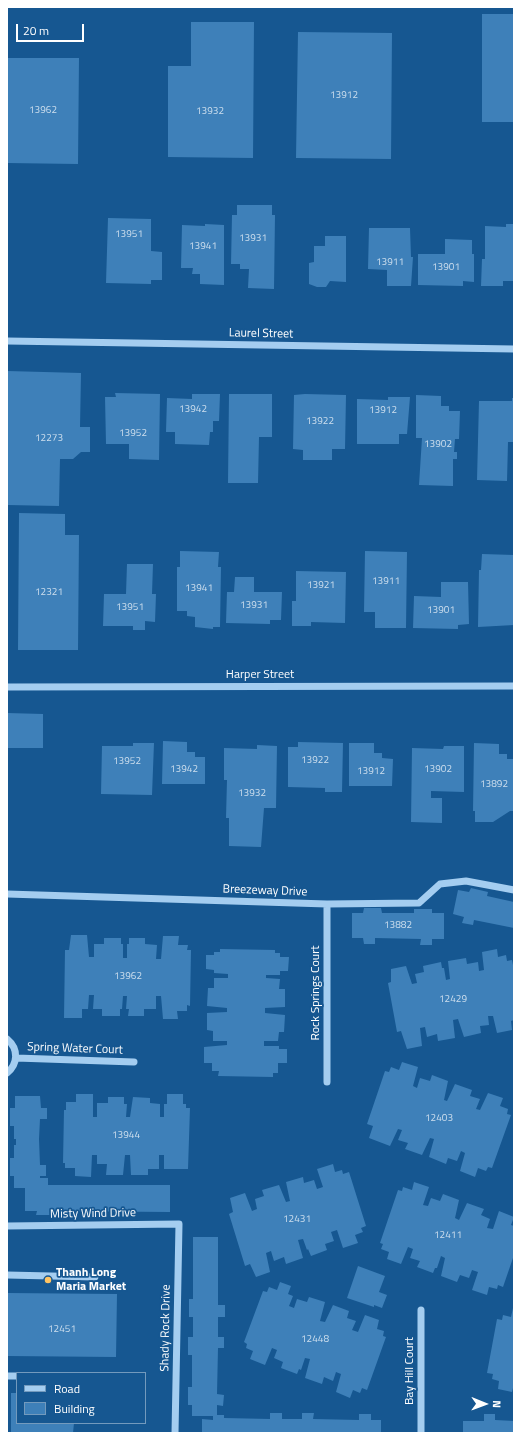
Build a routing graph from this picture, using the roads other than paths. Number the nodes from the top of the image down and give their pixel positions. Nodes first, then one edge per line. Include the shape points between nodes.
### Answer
1 (7, 341) edge
2 (514, 349) edge
3 (514, 686) edge
4 (7, 687) edge
5 (514, 890) edge
6 (7, 894) edge
7 (327, 904) junction
8 (7, 1039) edge
9 (16, 1058) junction
10 (134, 1062) dead end
11 (7, 1073) edge
12 (327, 1082) dead end
13 (179, 1224) joint
14 (7, 1226) edge
15 (7, 1275) edge
16 (95, 1277) dead end
17 (421, 1310) dead end
18 (174, 1433) edge
19 (421, 1433) edge

1 - 2 street, Laurel Street
3 - 4 street, Harper Street
5 - 7 street, Breezeway Drive via 466,881 440,884 419,903
6 - 7 street, Breezeway Drive
7 - 12 street, Rock Springs Court
8 - 9 street via 13,1046
9 - 10 street, Spring Water Court
9 - 11 street
13 - 14 street, Misty Wind Drive
13 - 18 street, Shady Rock Drive
15 - 16 street
17 - 19 street, Bay Hill Court

